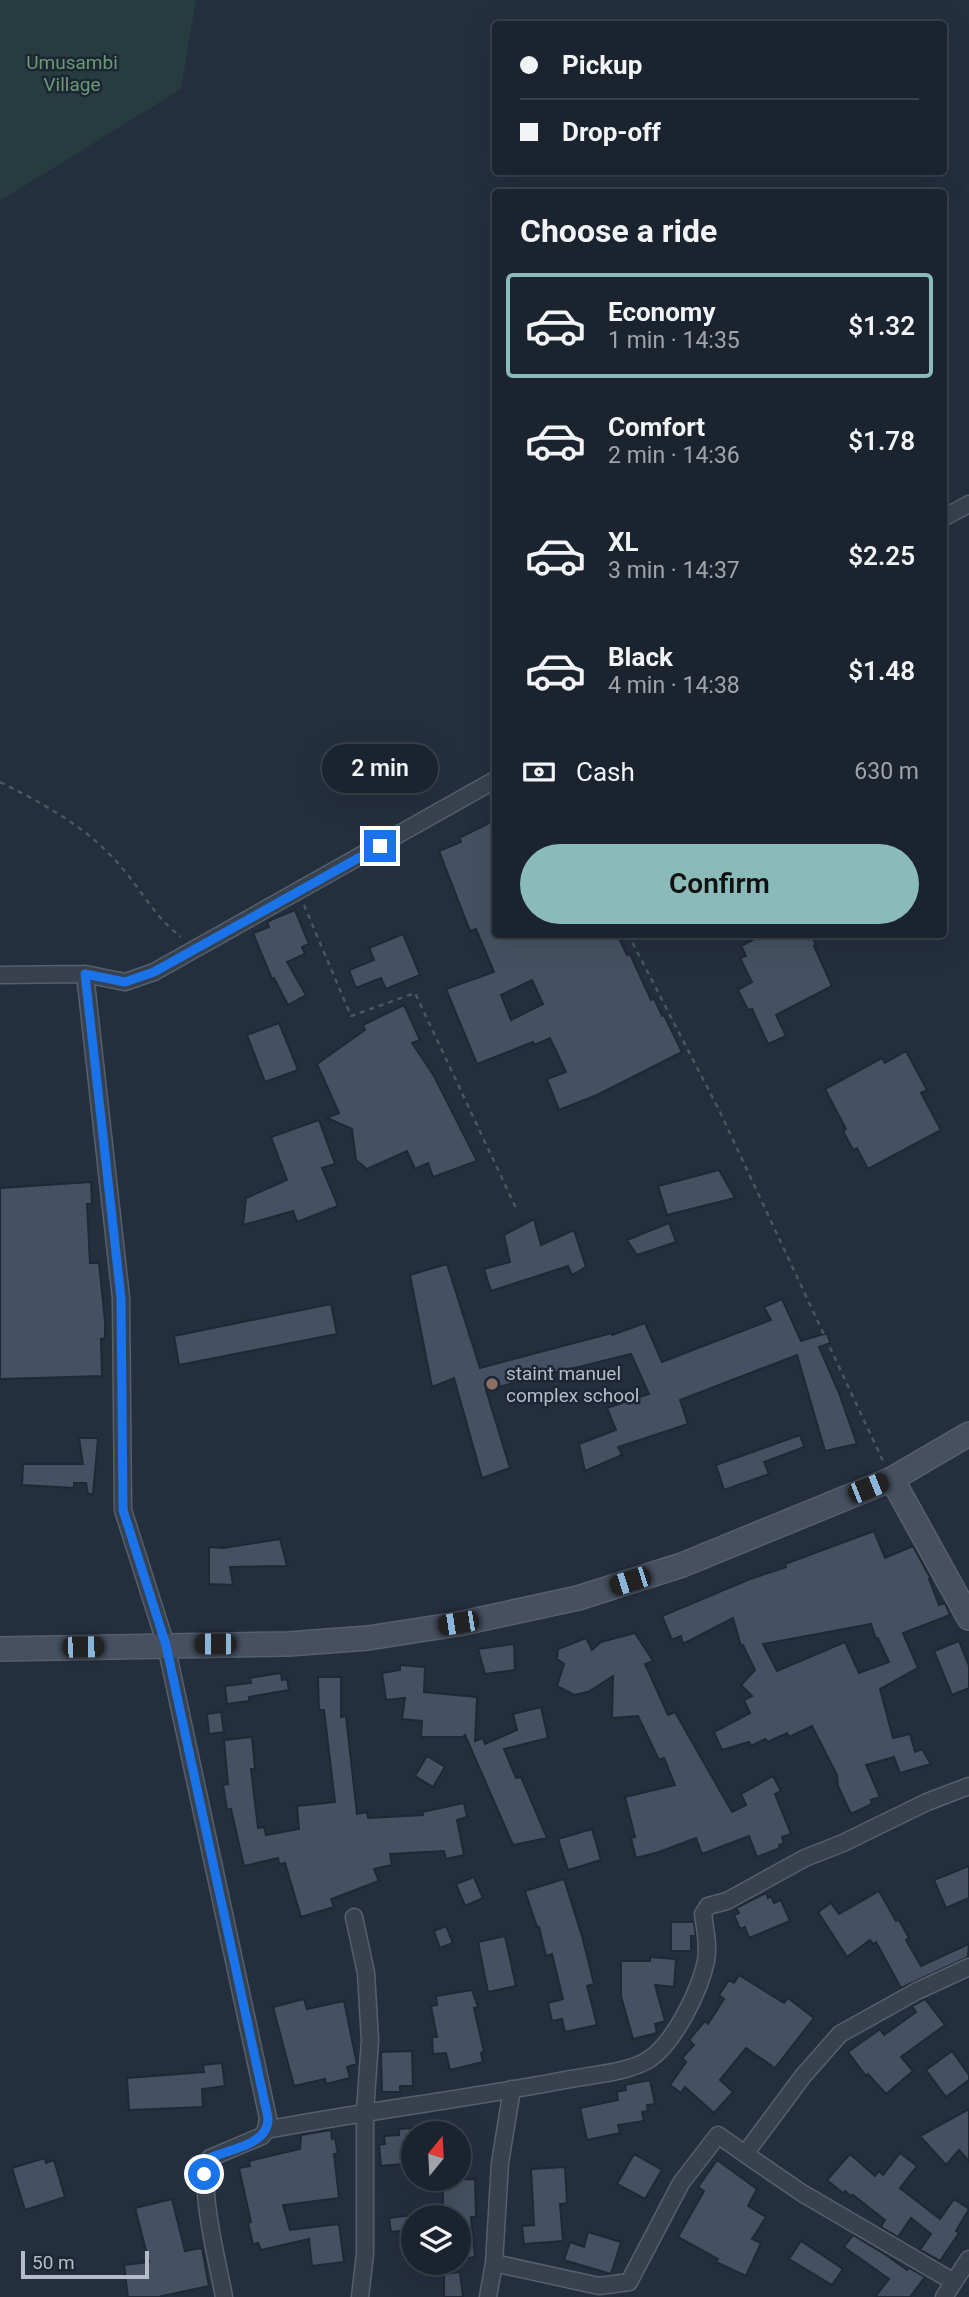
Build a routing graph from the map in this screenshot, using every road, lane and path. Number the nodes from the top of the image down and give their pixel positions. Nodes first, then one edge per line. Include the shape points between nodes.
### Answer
1 (969, 503) edge
2 (947, 516) edge
3 (0, 782) edge
4 (492, 782) edge
5 (299, 892) junction
6 (630, 938) edge
7 (202, 945) junction
8 (85, 974) junction
9 (0, 975) edge
10 (516, 1208) dead end
11 (969, 1434) edge
12 (892, 1479) junction
13 (969, 1618) edge
14 (166, 1645) junction
15 (0, 1649) edge
16 (969, 1786) edge
17 (354, 1917) dead end
18 (969, 1967) edge
19 (512, 2089) junction
20 (365, 2112) junction
21 (266, 2130) junction
22 (745, 2154) junction
23 (969, 2259) edge
24 (494, 2263) junction
25 (954, 2282) junction
26 (224, 2297) edge
27 (360, 2297) edge
28 (488, 2297) edge
29 (944, 2297) edge

1 - 2 street
3 - 7 path via 86,832 116,860 169,928
4 - 5 street
5 - 7 street
5 - 10 path via 351,1016 415,993
6 - 12 path via 720,1112
7 - 8 street via 154,972 125,982
8 - 9 street
8 - 14 street via 121,1298 123,1510
11 - 12 street
12 - 13 street
12 - 14 street via 682,1565 578,1598 368,1638
14 - 15 street
14 - 21 street via 268,2118
16 - 19 street via 708,1906 703,1913 706,1961 698,1986 669,2039 649,2060
17 - 20 street via 366,1973 370,2040
18 - 22 street via 840,2034
19 - 20 street
19 - 24 street via 500,2163
20 - 21 street
20 - 27 street via 365,2254
21 - 26 street via 248,2143 210,2158 206,2165 204,2185
22 - 24 street via 718,2135 681,2183 629,2282 599,2286
22 - 25 street
23 - 25 street
24 - 28 street
25 - 29 street

